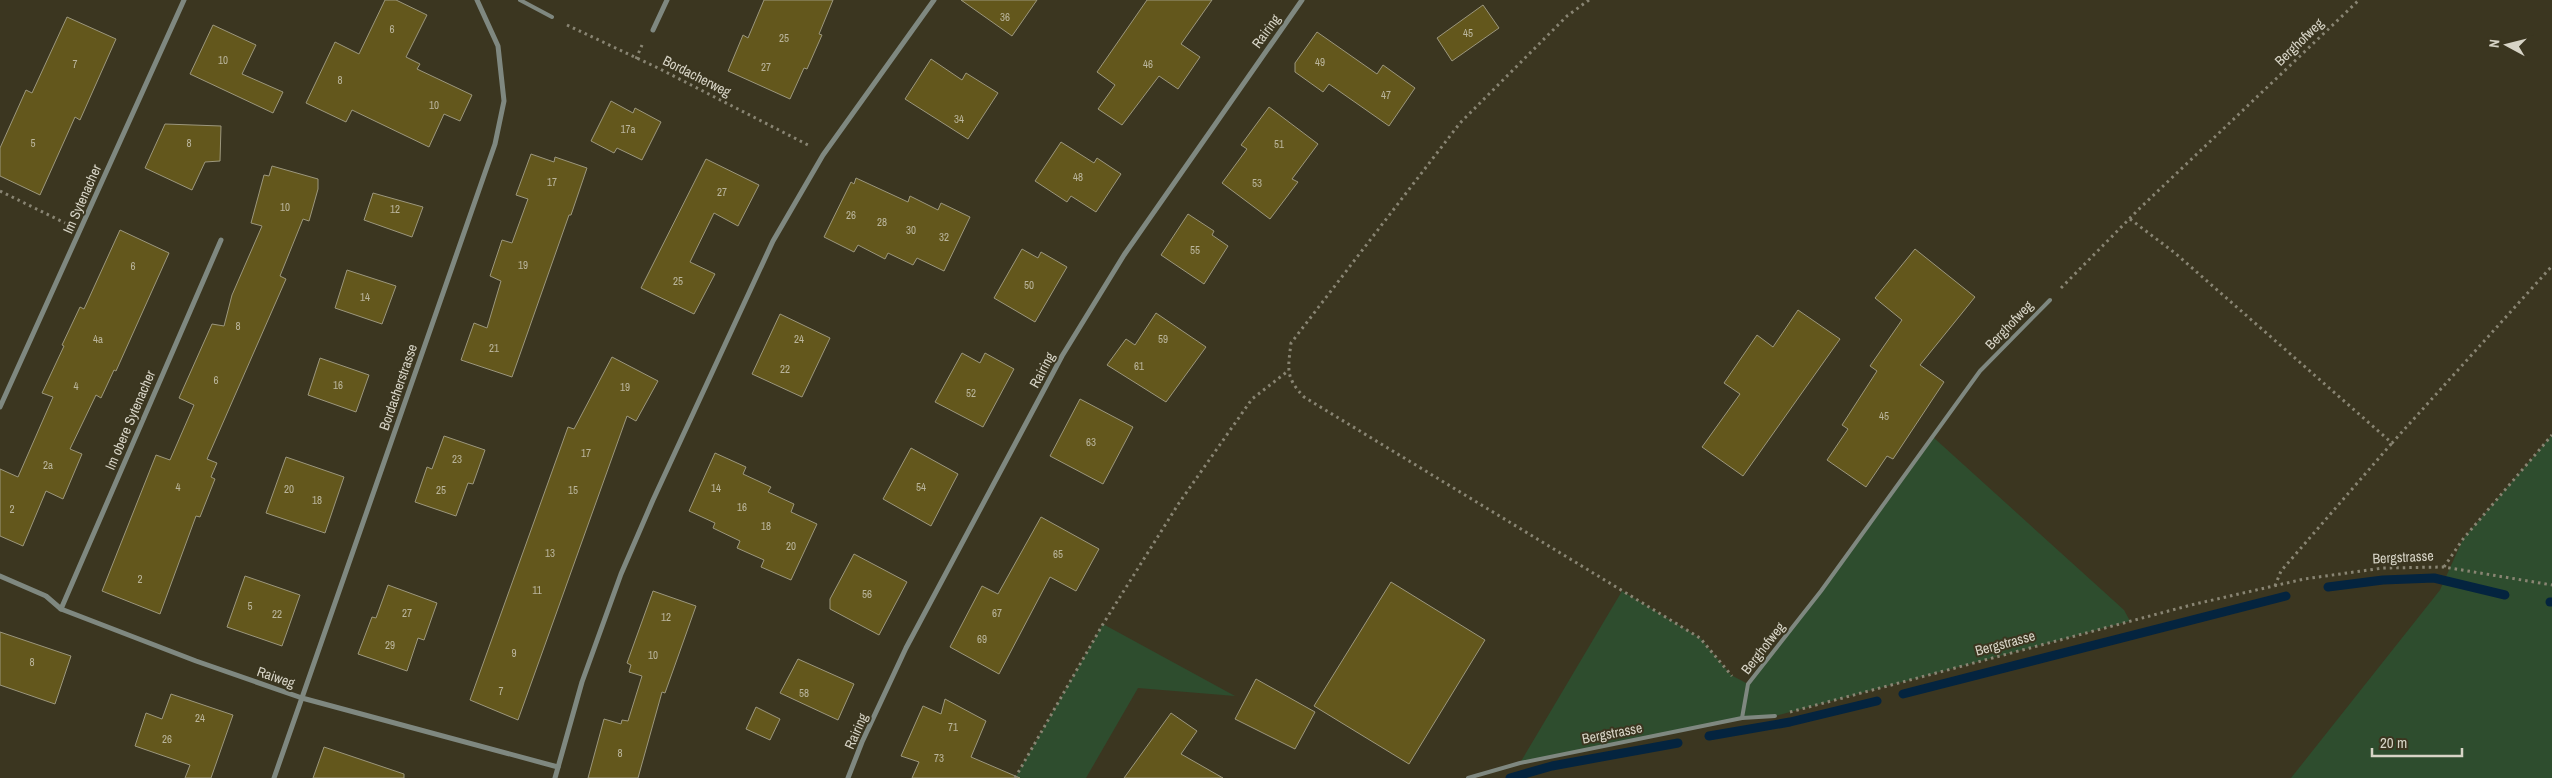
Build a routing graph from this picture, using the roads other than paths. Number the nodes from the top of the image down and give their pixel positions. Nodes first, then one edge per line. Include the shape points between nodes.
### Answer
1 (184, 0) edge
2 (477, 0) edge
3 (520, 0) edge
4 (667, 0) edge
5 (934, 0) edge
6 (1302, 0) edge
7 (552, 17) dead end
8 (652, 30) dead end
9 (221, 240) dead end
10 (2050, 300) road end
11 (0, 407) edge
12 (0, 576) edge
13 (61, 609) junction
14 (302, 698) junction
15 (1775, 716) road end
16 (1742, 718) junction
17 (558, 767) junction
18 (274, 778) edge
19 (555, 778) edge
20 (848, 778) edge
21 (1468, 778) edge

1 - 11 street, Im Sytenacher
2 - 14 street, Bordacherstrasse via 498,46 504,101 495,144
3 - 7 lane
4 - 8 street
5 - 17 street via 824,154 773,241 621,574 582,682
6 - 20 street, Rairing via 1124,255 1062,356 906,648
9 - 13 street, Im obere Sytenacher
10 - 16 lane, Berghofweg via 1980,371 1827,583 1748,684
12 - 13 street, Raiweg via 46,596
13 - 14 street, Raiweg
14 - 17 street, Raiweg
14 - 18 street, Bordacherstrasse
15 - 16 lane, Bergstrasse
16 - 21 lane, Bergstrasse via 1520,762
17 - 19 street

